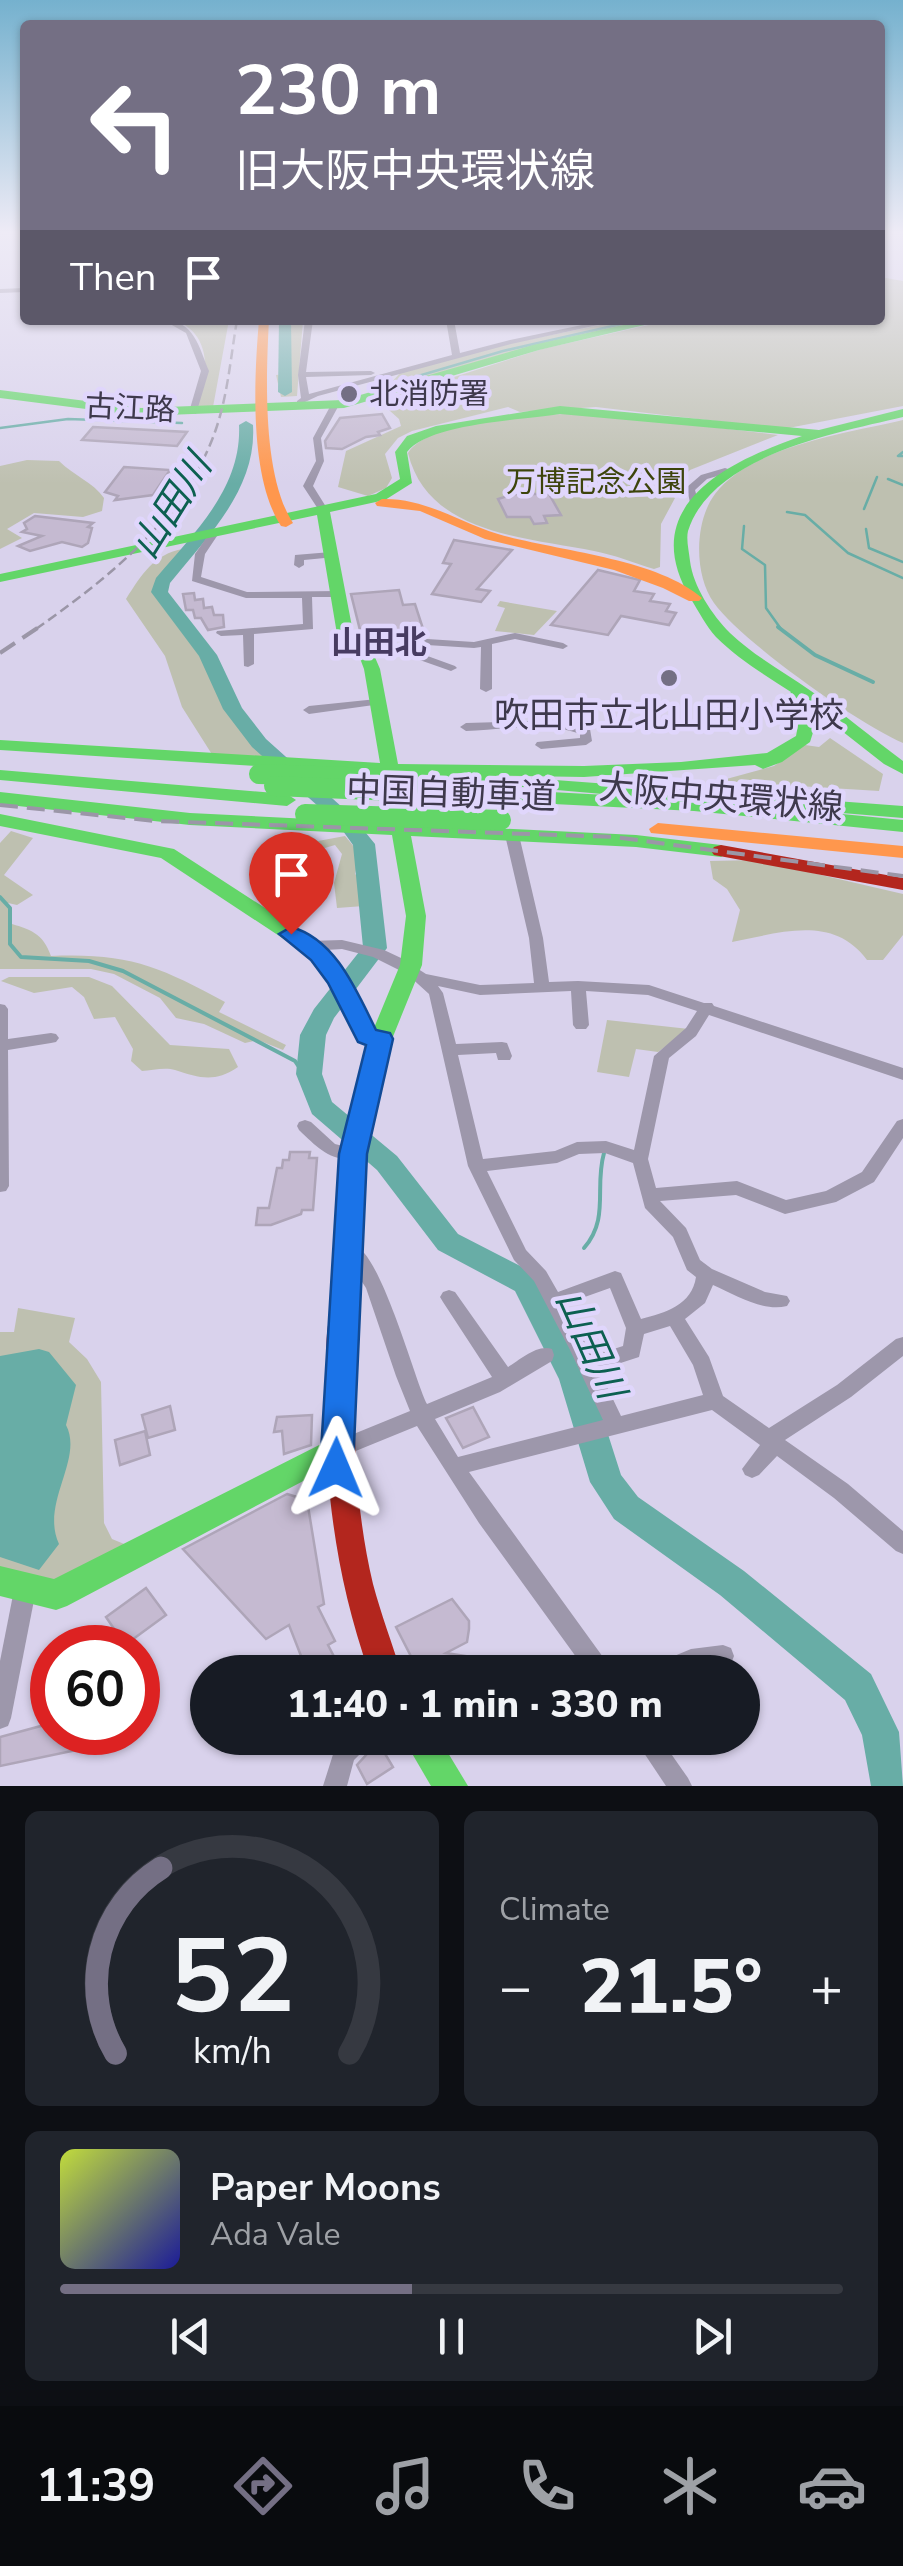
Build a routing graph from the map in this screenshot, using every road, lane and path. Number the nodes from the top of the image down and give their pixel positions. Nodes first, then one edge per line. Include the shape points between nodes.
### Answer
1 (176, 325) edge
2 (263, 325) edge
3 (271, 325) edge
4 (308, 325) edge
5 (451, 325) edge
6 (594, 325) edge
7 (638, 325) edge
8 (456, 355) junction
9 (302, 375) junction
10 (380, 376) junction
11 (0, 394) edge
12 (303, 402) junction
13 (335, 405) junction
14 (266, 408) junction
15 (193, 412) junction
16 (903, 414) edge
17 (814, 433) junction
18 (323, 512) junction
19 (285, 520) junction
20 (202, 538) junction
21 (331, 555) junction
22 (299, 565) dead end
23 (0, 581) edge
24 (307, 594) junction
25 (338, 594) junction
26 (694, 598) junction
27 (248, 631) junction
28 (221, 633) dead end
29 (486, 642) junction
30 (404, 644) junction
31 (564, 646) dead end
32 (365, 651) junction
33 (248, 664) dead end
34 (451, 668) dead end
35 (793, 688) junction
36 (486, 690) dead end
37 (377, 702) junction
38 (309, 710) dead end
39 (472, 724) dead end
40 (529, 727) junction
41 (541, 744) junction
42 (0, 747) edge
43 (776, 758) junction
44 (0, 762) edge
45 (386, 766) junction
46 (903, 766) edge
47 (544, 769) junction
48 (0, 775) edge
49 (517, 782) junction
50 (0, 788) edge
51 (283, 794) junction
52 (0, 798) edge
53 (498, 808) junction
54 (903, 812) edge
55 (0, 820) edge
56 (546, 822) junction
57 (903, 826) edge
58 (389, 830) junction
59 (903, 838) edge
60 (903, 852) edge
61 (903, 868) edge
62 (903, 884) edge
63 (309, 946) junction
64 (418, 973) junction
65 (578, 986) junction
66 (542, 987) junction
67 (707, 1007) junction
68 (0, 1008) edge
69 (581, 1025) dead end
70 (51, 1038) dead end
71 (380, 1039) junction
72 (0, 1046) edge
73 (450, 1050) junction
74 (504, 1056) dead end
75 (903, 1076) edge
76 (903, 1086) edge
77 (903, 1125) edge
78 (305, 1126) dead end
79 (353, 1154) junction
80 (640, 1158) junction
81 (476, 1166) junction
82 (0, 1186) edge
83 (656, 1195) dead end
84 (348, 1247) junction
85 (706, 1274) junction
86 (449, 1296) dead end
87 (553, 1301) junction
88 (780, 1301) dead end
89 (675, 1318) junction
90 (635, 1328) junction
91 (903, 1345) edge
92 (546, 1355) dead end
93 (588, 1365) junction
94 (504, 1378) junction
95 (716, 1402) junction
96 (422, 1414) junction
97 (615, 1424) junction
98 (771, 1442) junction
99 (335, 1450) junction
100 (454, 1467) junction
101 (752, 1469) dead end
102 (903, 1544) edge
103 (0, 1581) edge
104 (26, 1590) junction
105 (379, 1655) edge
106 (588, 1655) edge
107 (0, 1718) edge
108 (343, 1755) edge
109 (431, 1755) edge
110 (658, 1755) edge
111 (335, 1786) edge
112 (451, 1786) edge
113 (680, 1786) edge

1 - 15 street via 190,332 205,371
2 - 14 main road via 258,362
3 - 14 main road
4 - 9 street
5 - 8 street
6 - 8 street
7 - 13 main road, 古江路
8 - 10 street
9 - 10 street
9 - 12 street
10 - 12 street
11 - 15 main road, 古江路 via 112,410
12 - 13 main road, 古江路
12 - 14 main road, 古江路
13 - 18 street via 317,438 320,461 308,486
14 - 15 main road, 古江路
14 - 19 main road
16 - 17 main road
17 - 18 main road via 586,410 525,414 419,436 401,452 408,475 397,489
17 - 26 main road via 725,471 693,502 680,526 678,549
18 - 19 main road
18 - 21 main road
18 - 26 main road via 422,502 493,537 613,558
19 - 20 main road
20 - 23 main road
20 - 24 street via 196,580 246,595
21 - 22 street via 298,557
21 - 25 main road
24 - 25 street
24 - 27 street via 309,627
25 - 32 main road via 346,636
26 - 35 main road via 724,636
27 - 28 street
27 - 33 street
29 - 30 street
29 - 31 street via 515,636
29 - 36 street
30 - 32 street
30 - 34 street
32 - 37 main road
35 - 43 main road via 811,716 809,731
35 - 46 main road
37 - 38 street
37 - 45 main road
39 - 40 street
40 - 41 street
40 - 41 street via 562,722 586,732 586,741 576,744
41 - 47 street
42 - 51 main road, 大阪中央環状線
43 - 47 main road
43 - 49 main road via 707,778
44 - 51 main road, 中国自動車道
45 - 47 main road
45 - 51 main road via 304,763
45 - 58 main road
48 - 51 main road, 中国自動車道
49 - 53 main road, 大阪中央環状線
49 - 54 main road, 大阪中央環状線
50 - 51 main road, 大阪中央環状線 via 148,805
51 - 52 main road via 164,816
51 - 53 main road, 中国自動車道, bridge
51 - 53 main road, 大阪中央環状線, bridge
51 - 58 main road
53 - 56 main road, 大阪中央環状線
53 - 57 main road, 中国自動車道 via 694,806
53 - 58 main road
53 - 59 main road, 中国自動車道 via 735,820
53 - 62 main road
53 - 66 street via 536,938
55 - 63 main road via 167,853
56 - 60 main road, 大阪中央環状線
56 - 61 main road
58 - 64 main road via 416,916
63 - 64 street via 330,943
63 - 71 main road via 345,989 367,1036
64 - 66 street via 475,990
64 - 71 main road
64 - 73 street via 438,996
65 - 66 street
65 - 67 street via 649,990
65 - 69 street
67 - 75 street
67 - 80 street via 691,1032 662,1056
68 - 72 street
70 - 72 street
71 - 79 main road
72 - 82 street
73 - 74 street via 502,1047
73 - 81 street
75 - 76 street
77 - 83 street via 868,1177 830,1197 785,1207 737,1188
78 - 79 street via 330,1149
79 - 84 main road
80 - 81 street via 606,1147 577,1148 557,1157
80 - 85 street via 651,1203
81 - 87 street via 520,1255
84 - 96 street via 374,1278 393,1349
84 - 99 main road
85 - 88 street
85 - 89 street via 690,1307
86 - 94 street
87 - 90 street via 615,1278
87 - 93 street
89 - 90 street
89 - 95 street
90 - 93 street via 632,1351
91 - 98 street
92 - 94 street
93 - 97 street
94 - 96 street
95 - 97 street
95 - 98 street
96 - 99 street
96 - 100 street
97 - 100 street
98 - 101 street
98 - 102 street
99 - 104 main road via 56,1594
99 - 105 main road via 348,1570
100 - 106 street
103 - 104 main road
104 - 107 street
108 - 111 street
109 - 112 main road
110 - 113 street

